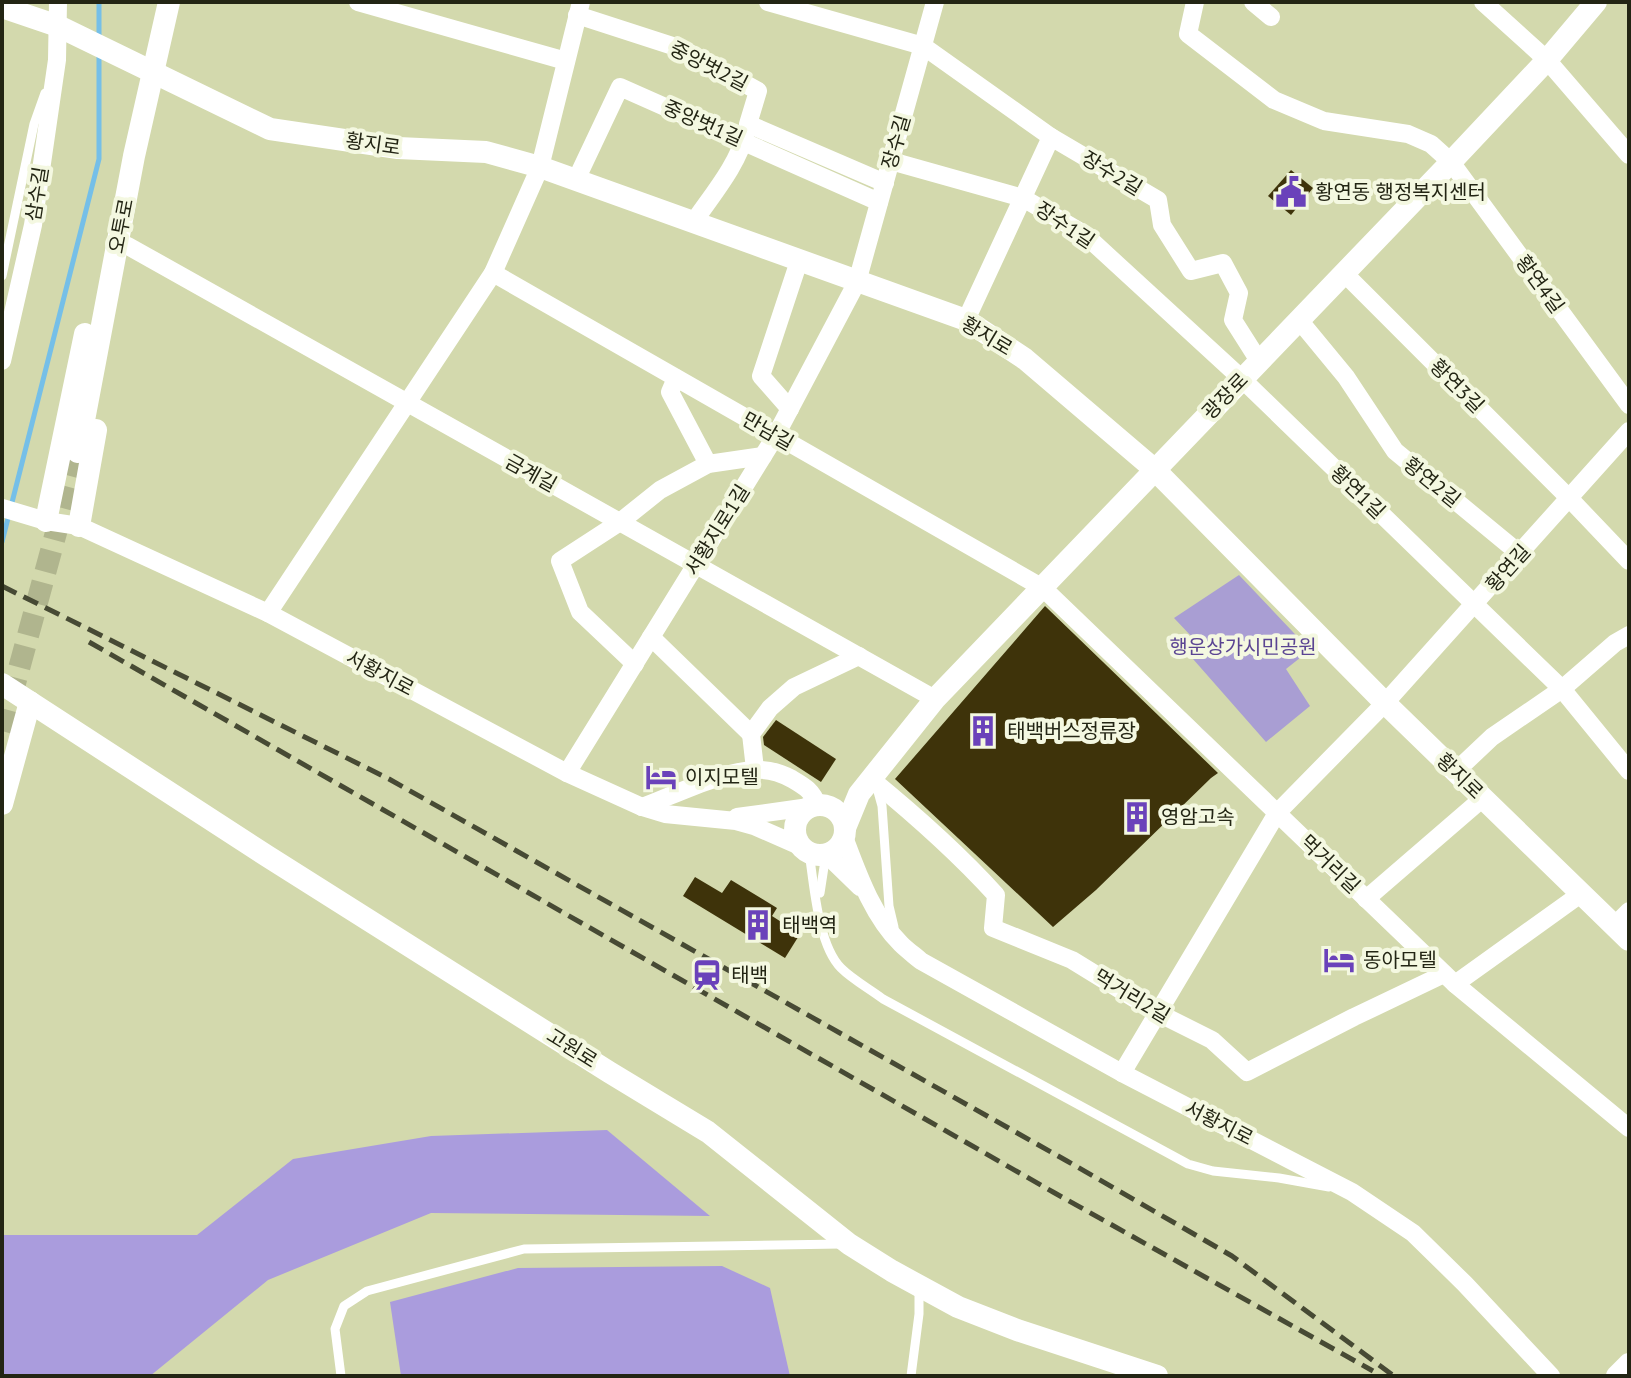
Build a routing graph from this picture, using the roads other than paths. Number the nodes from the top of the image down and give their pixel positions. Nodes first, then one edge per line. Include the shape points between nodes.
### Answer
1 (58, 2) edge
2 (169, 2) edge
3 (358, 2) edge
4 (768, 2) edge
5 (935, 2) edge
6 (1195, 2) edge
7 (1253, 2) edge
8 (1483, 2) edge
9 (1596, 2) edge
10 (2, 7) edge
11 (579, 9) edge
12 (422, 11) edge
13 (1271, 17) dead end
14 (58, 26) junction
15 (923, 46) junction
16 (57, 60) junction
17 (1547, 60) junction
18 (566, 61) junction
19 (152, 72) junction
20 (142, 121) junction
21 (746, 132) junction
22 (1051, 137) junction
23 (1629, 155) edge
24 (891, 161) junction
25 (1451, 162) junction
26 (540, 167) junction
27 (576, 180) junction
28 (885, 183) junction
29 (1023, 198) junction
30 (879, 202) junction
31 (693, 223) junction
32 (128, 246) junction
33 (799, 261) junction
34 (493, 273) junction
35 (1344, 273) junction
36 (2, 276) edge
37 (857, 282) junction
38 (966, 320) junction
39 (1299, 320) junction
40 (2, 361) edge
41 (1259, 361) junction
42 (676, 378) junction
43 (1242, 379) junction
44 (406, 402) junction
45 (1629, 405) edge
46 (790, 409) junction
47 (1629, 431) edge
48 (776, 435) junction
49 (78, 452) tunnel mouth
50 (763, 456) junction
51 (708, 464) junction
52 (1154, 469) junction
53 (1569, 498) junction
54 (2, 508) edge
55 (46, 521) junction
56 (620, 522) junction
57 (79, 526) junction
58 (1520, 554) junction
59 (1629, 561) edge
60 (696, 565) junction
61 (1043, 588) junction
62 (1474, 605) junction
63 (268, 613) junction
64 (1629, 635) edge
65 (651, 637) junction
66 (859, 656) junction
67 (635, 664) junction
68 (2, 685) edge
69 (1562, 689) junction
70 (935, 699) junction
71 (30, 702) junction
72 (1385, 703) junction
73 (751, 734) junction
74 (755, 769) junction
75 (1456, 771) junction
76 (1629, 771) edge
77 (567, 773) junction
78 (865, 787) junction
79 (1483, 798) junction
80 (2, 804) edge
81 (817, 806) junction
82 (642, 807) junction
83 (1277, 813) junction
84 (715, 818) junction
85 (844, 832) junction
86 (813, 851) junction
87 (1582, 893) junction
88 (869, 898) junction
89 (1366, 899) junction
90 (818, 909) junction
91 (1624, 925) edge
92 (901, 945) junction
93 (1449, 979) junction
94 (1158, 1013) junction
95 (1122, 1073) junction
96 (1629, 1128) edge
97 (1352, 1192) junction
98 (849, 1244) junction
99 (919, 1285) junction
100 (1629, 1364) edge
101 (341, 1376) edge
102 (911, 1376) edge
103 (1157, 1376) edge
104 (1551, 1376) edge
105 (1617, 1376) edge

1 - 14 street, 삼수길
2 - 19 street, 오투로
3 - 12 street
4 - 15 street, 장수2길
5 - 15 street, 장수길
6 - 25 street, 황연4길 via 1188,34 1274,100 1324,121 1408,134 1431,144
7 - 13 street
8 - 17 street
9 - 17 street, 광장로
10 - 14 street
11 - 18 street
11 - 21 street, 중앙벗2길 via 682,49 758,91
12 - 18 street
14 - 16 street, 삼수길
14 - 19 street, 황지로
15 - 22 street, 장수2길
15 - 24 street, 장수길
16 - 36 lane via 34,124
16 - 40 street, 삼수길 via 33,225
17 - 23 street
17 - 25 street, 광장로
18 - 26 street
19 - 20 street, 오투로
19 - 26 street, 황지로 via 270,129 398,148 486,152
20 - 32 street via 137,202
20 - 49 street, 오투로
20 - 55 street via 113,197
21 - 27 street, 중앙벗1길 via 620,87
21 - 28 street, 중앙벗2길
21 - 30 street, 중앙벗1길
21 - 31 street
22 - 29 street
22 - 41 street, 장수2길 via 1158,200 1162,225 1191,271 1223,263 1239,293 1233,320
24 - 28 street, 장수길
24 - 29 street, 장수1길
25 - 35 street, 광장로
25 - 45 street, 황연4길
26 - 27 street, 황지로
26 - 34 street
27 - 31 street, 황지로
28 - 30 street, 장수길
29 - 38 street
29 - 43 street, 장수1길 via 1084,234
30 - 37 street, 장수길
31 - 33 street, 황지로
32 - 44 street, 금계길
32 - 57 street
33 - 37 street, 황지로
33 - 46 street via 761,376
34 - 42 street, 만남길
34 - 44 street
35 - 39 street, 광장로
35 - 53 street, 황연3길
37 - 38 street, 황지로
37 - 46 street, 서황지로1길
38 - 52 street, 황지로 via 1025,359
39 - 41 street, 광장로
39 - 58 street, 황연2길 via 1346,377 1395,451
41 - 43 street, 광장로
42 - 48 street, 만남길
42 - 51 street via 670,392
43 - 52 street, 광장로
43 - 62 street, 황연1길
44 - 56 street, 금계길
44 - 63 street
46 - 48 street, 서황지로1길
47 - 53 street, 황연길
48 - 50 street, 서황지로1길
48 - 61 street, 만남길
50 - 51 street
50 - 60 street, 서황지로1길
51 - 56 street via 660,490
52 - 61 street, 광장로
52 - 72 street, 황지로
53 - 58 street, 황연길
53 - 59 street, 황연3길
54 - 55 street, 서황지로
55 - 57 street, 서황지로
56 - 60 street, 금계길
56 - 67 street via 560,561 580,612
57 - 63 street, 서황지로
58 - 62 street, 황연길
60 - 65 street, 서황지로1길
60 - 66 street, 금계길
61 - 70 street, 광장로
61 - 83 street, 먹거리길
62 - 69 street, 황연1길
62 - 72 street, 황연길
63 - 77 street, 서황지로
64 - 69 street
65 - 67 street, 서황지로1길
65 - 73 street
66 - 70 street, 금계길
66 - 73 street via 794,687
67 - 77 street, 서황지로1길
68 - 71 street, 고원로
69 - 75 street via 1492,737
69 - 76 street, 황연1길
70 - 78 street, 광장로
71 - 80 street
71 - 98 street, 고원로 via 708,1132
72 - 75 street, 황지로
72 - 83 street, 황연길
73 - 74 street
74 - 81 street via 779,773 806,787
74 - 82 street
75 - 79 street, 황지로
77 - 82 street, 서황지로
78 - 81 street
78 - 85 street, 광장로
78 - 92 lane via 880,792 889,906
78 - 94 street, 먹거리2길 via 904,806 981,878 996,895 993,928 1072,960
79 - 87 street, 황지로
79 - 89 street
81 - 84 street
81 - 85 street via 838,813
81 - 86 street via 803,811 795,825 797,840
82 - 84 street, 서황지로
83 - 89 street, 먹거리길
83 - 94 street, 황연길
84 - 86 street via 754,826
85 - 86 street via 840,844
85 - 88 street
86 - 88 street via 854,880
86 - 90 lane
86 - 90 lane via 820,885
87 - 91 street, 황지로
87 - 93 street
88 - 92 street, 서황지로
89 - 93 street, 먹거리길
90 - 97 lane via 831,954 842,969 883,999 1188,1164
92 - 95 street, 서황지로
93 - 94 street, 먹거리2길 via 1354,1017 1247,1072 1212,1040
93 - 96 street, 먹거리길
94 - 95 street, 황연길
95 - 97 street, 서황지로
97 - 104 street, 서황지로 via 1413,1233
98 - 99 street, 고원로
98 - 101 lane via 524,1249 367,1291 344,1306 335,1329
99 - 102 lane
99 - 103 street, 고원로 via 1017,1330
100 - 105 street

